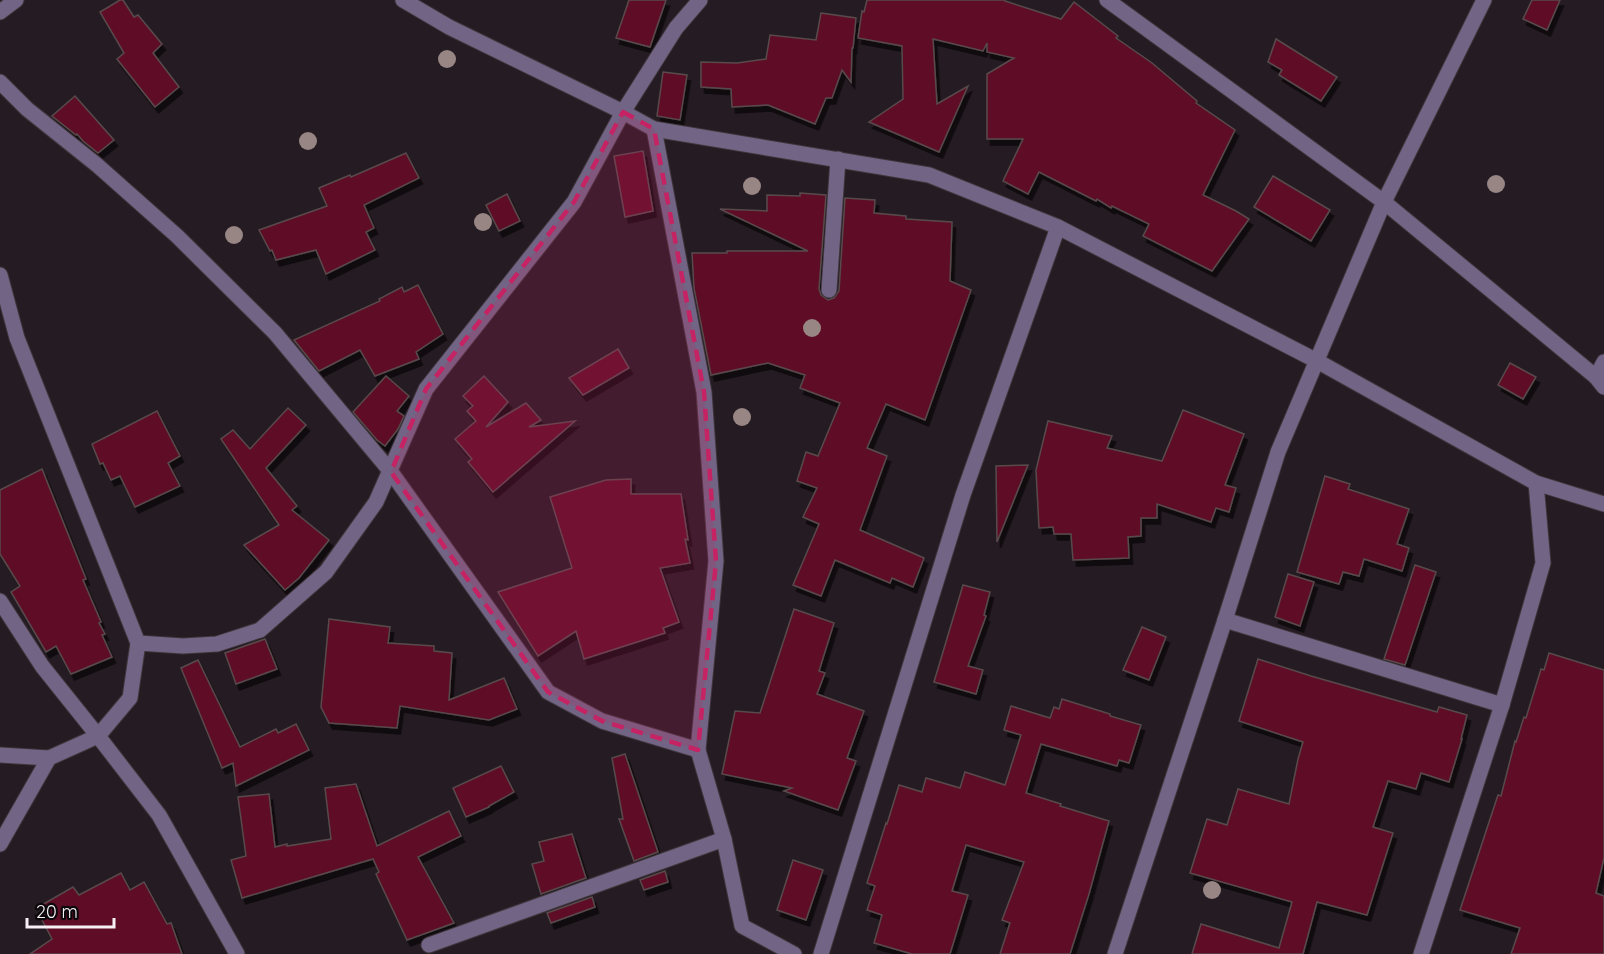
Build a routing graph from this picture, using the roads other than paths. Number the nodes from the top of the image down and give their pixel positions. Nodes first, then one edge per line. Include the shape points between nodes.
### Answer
1 (16, 0) edge
2 (403, 0) edge
3 (700, 0) edge
4 (1484, 0) edge
5 (1111, 1) edge
6 (0, 12) edge
7 (0, 82) edge
8 (623, 112) junction
9 (654, 129) junction
10 (838, 159) junction
11 (1384, 202) junction
12 (1058, 227) junction
13 (0, 275) edge
14 (829, 290) dead end
15 (1317, 361) junction
16 (1604, 362) edge
17 (1600, 382) edge
18 (391, 472) junction
19 (1536, 483) junction
20 (1604, 504) edge
21 (0, 601) edge
22 (1225, 620) junction
23 (138, 643) junction
24 (1502, 705) junction
25 (98, 736) junction
26 (698, 750) junction
27 (0, 755) edge
28 (49, 758) junction
29 (724, 839) junction
30 (0, 844) edge
31 (429, 945) dead end
32 (237, 954) edge
33 (794, 954) edge
34 (821, 954) edge
35 (1115, 954) edge
36 (1421, 954) edge

1 - 6 street
2 - 8 street via 449,27
3 - 8 street via 675,28
4 - 11 street
5 - 11 street
7 - 18 street via 177,236 267,325
8 - 9 street
8 - 18 street via 574,202 426,389
9 - 10 street
9 - 26 street via 704,392 709,460 716,561
10 - 12 street via 929,176
10 - 14 street
11 - 15 street
11 - 17 street
12 - 15 street
12 - 34 street via 963,495
13 - 23 street via 17,339
15 - 19 street
15 - 22 street via 1278,452
16 - 17 street
18 - 23 street via 376,502 326,572 260,630 217,644
18 - 26 street via 548,692 602,721
19 - 20 street
19 - 24 street via 1543,563
21 - 25 street via 42,666
22 - 24 street
22 - 35 street
23 - 25 street via 130,698
24 - 36 street
25 - 28 street
25 - 32 street via 159,815
26 - 29 street
27 - 28 street
28 - 30 street
29 - 31 street
29 - 33 street via 742,926

